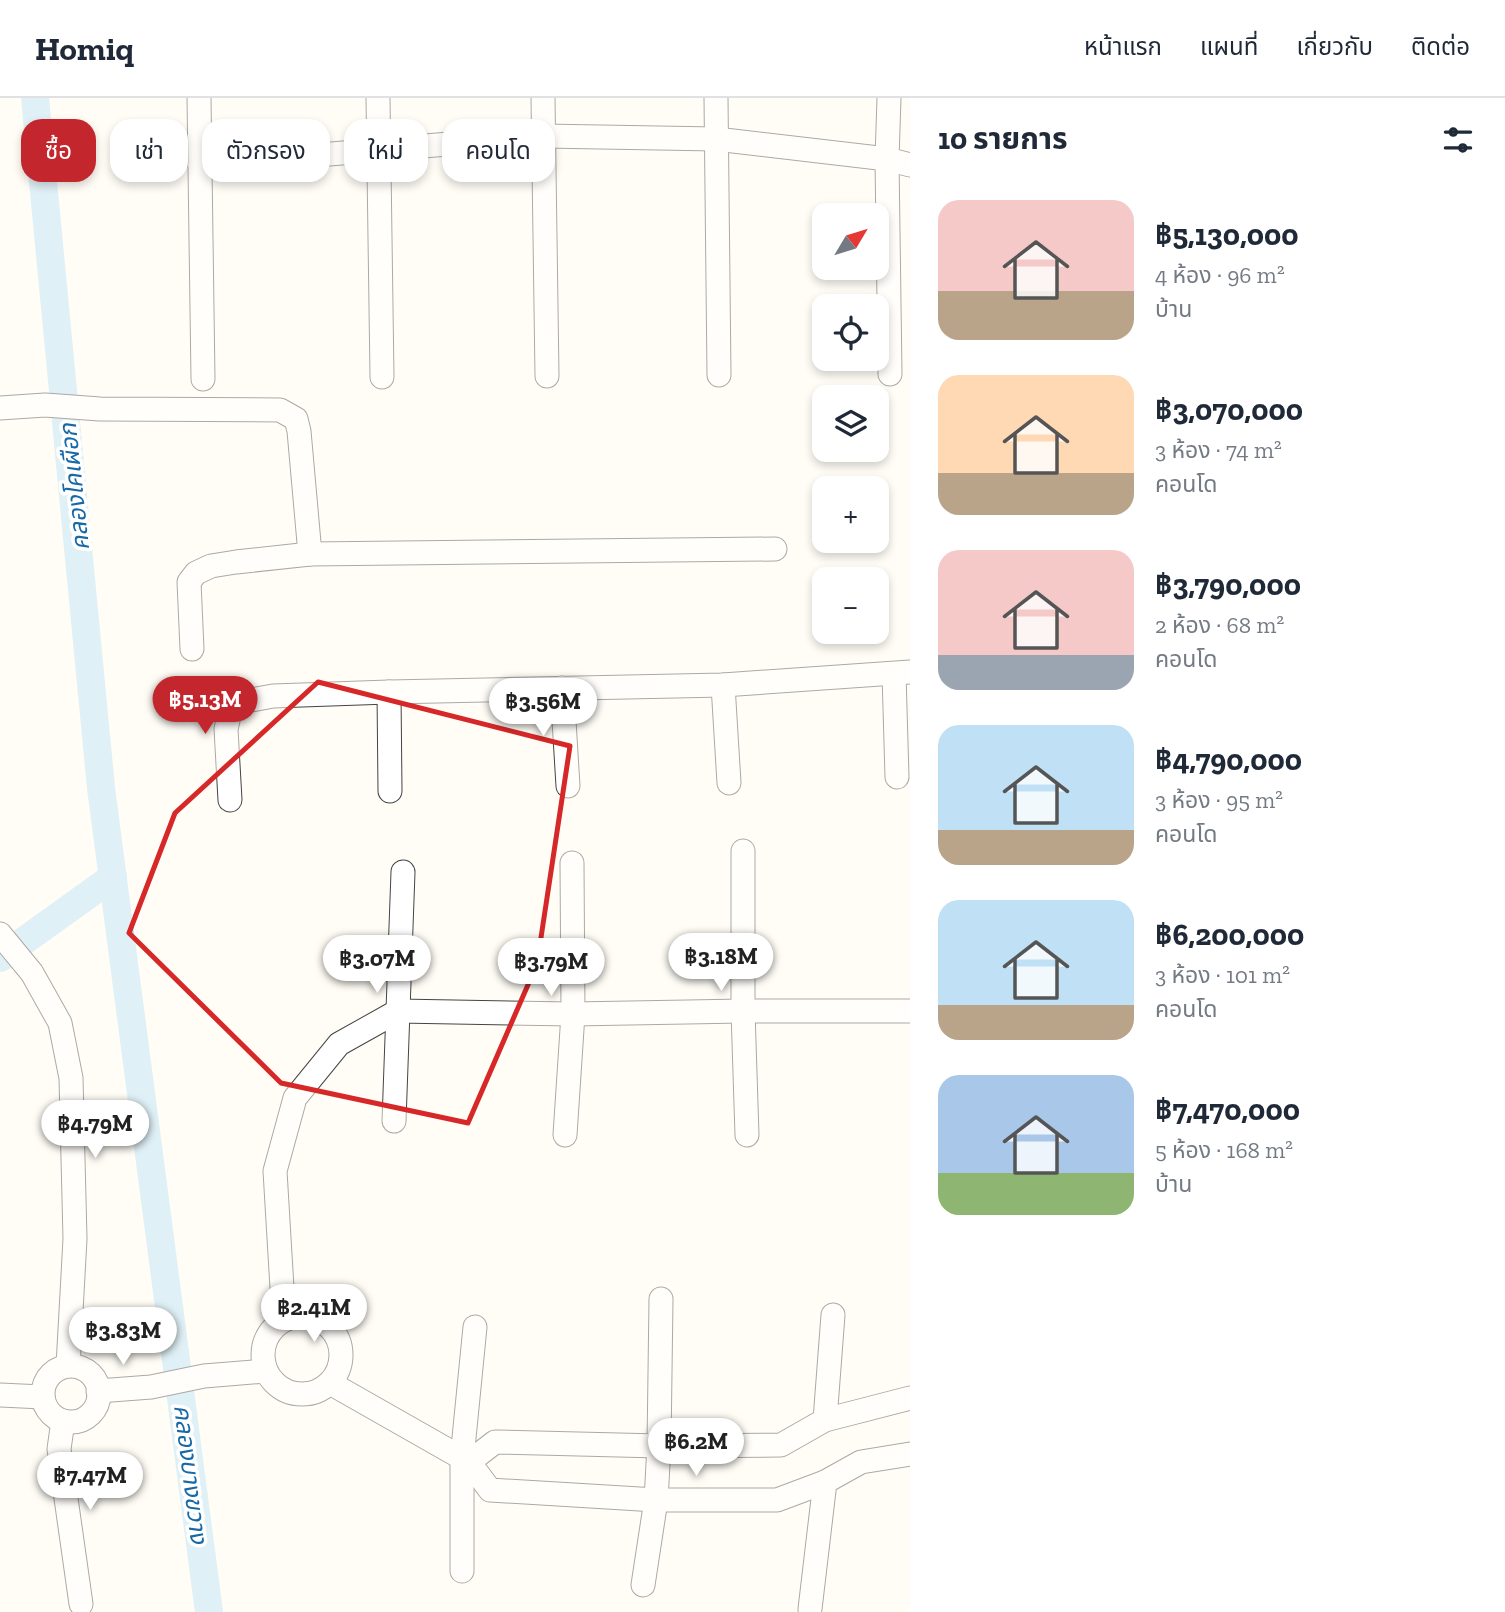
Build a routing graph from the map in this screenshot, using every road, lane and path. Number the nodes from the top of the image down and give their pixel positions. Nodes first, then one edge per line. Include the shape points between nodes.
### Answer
1 (199, 98) edge
2 (378, 98) edge
3 (543, 98) edge
4 (716, 98) edge
5 (889, 98) edge
6 (378, 119) edge
7 (543, 119) edge
8 (555, 136) edge
9 (716, 139) junction
10 (344, 153) edge
11 (887, 159) junction
12 (200, 165) junction
13 (910, 165) edge
14 (379, 182) edge
15 (544, 182) edge
16 (890, 374) dead end
17 (719, 375) dead end
18 (547, 376) dead end
19 (382, 377) dead end
20 (203, 379) dead end
21 (0, 408) edge
22 (775, 549) dead end
23 (310, 554) junction
24 (192, 649) dead end
25 (902, 673) edge
26 (723, 685) junction
27 (562, 688) junction
28 (389, 692) junction
29 (897, 777) dead end
30 (729, 783) dead end
31 (568, 786) dead end
32 (390, 791) dead end
33 (230, 800) dead end
34 (743, 851) dead end
35 (572, 863) dead end
36 (404, 872) dead end
37 (0, 934) edge
38 (398, 1011) junction
39 (743, 1011) junction
40 (910, 1011) edge
41 (573, 1014) junction
42 (394, 1121) dead end
43 (565, 1135) dead end
44 (747, 1135) dead end
45 (661, 1299) dead end
46 (833, 1315) dead end
47 (286, 1319) junction
48 (475, 1327) dead end
49 (68, 1366) junction
50 (266, 1371) junction
51 (330, 1383) junction
52 (99, 1391) junction
53 (0, 1395) edge
54 (43, 1397) junction
55 (910, 1398) edge
56 (825, 1420) junction
57 (63, 1421) junction
58 (659, 1446) junction
59 (910, 1454) edge
60 (465, 1460) junction
61 (825, 1482) junction
62 (656, 1500) junction
63 (461, 1571) dead end
64 (643, 1585) dead end
65 (80, 1604) dead end
66 (810, 1609) dead end

1 - 12 street
2 - 6 street
3 - 7 street
4 - 9 street
5 - 11 street
8 - 9 street
9 - 11 street
9 - 17 street
10 - 12 street
11 - 13 street
11 - 16 street
12 - 20 street
14 - 19 street
15 - 18 street
21 - 23 street via 280,410 296,419 299,431
22 - 23 street
23 - 24 street via 223,564 196,573 189,582
25 - 26 street
25 - 29 street
26 - 27 street
26 - 30 street
27 - 28 street
27 - 31 street
28 - 32 street
28 - 33 street via 246,701 230,712 226,729
34 - 39 street
35 - 41 street
36 - 38 street
37 - 49 street via 32,973 60,1023 71,1078 75,1239
38 - 41 street
38 - 42 street
38 - 47 street via 339,1044 295,1098 275,1171
39 - 40 street
39 - 41 street
39 - 44 street
41 - 43 street
45 - 58 street
46 - 56 street
47 - 50 street via 268,1335 263,1359
47 - 51 street via 313,1318 334,1334 341,1359
48 - 60 street
49 - 52 street via 88,1373
49 - 54 street via 49,1376
50 - 51 street via 272,1382 295,1394 307,1394
50 - 52 street
51 - 60 street
52 - 57 street via 92,1412 84,1419
53 - 54 street
54 - 57 street via 46,1407
55 - 56 street
56 - 58 street via 780,1445
57 - 65 street via 59,1449
58 - 60 street via 495,1442
58 - 62 street
59 - 61 street via 861,1462
60 - 62 street via 490,1490
60 - 63 street
61 - 62 street via 776,1500
61 - 66 street
62 - 64 street

